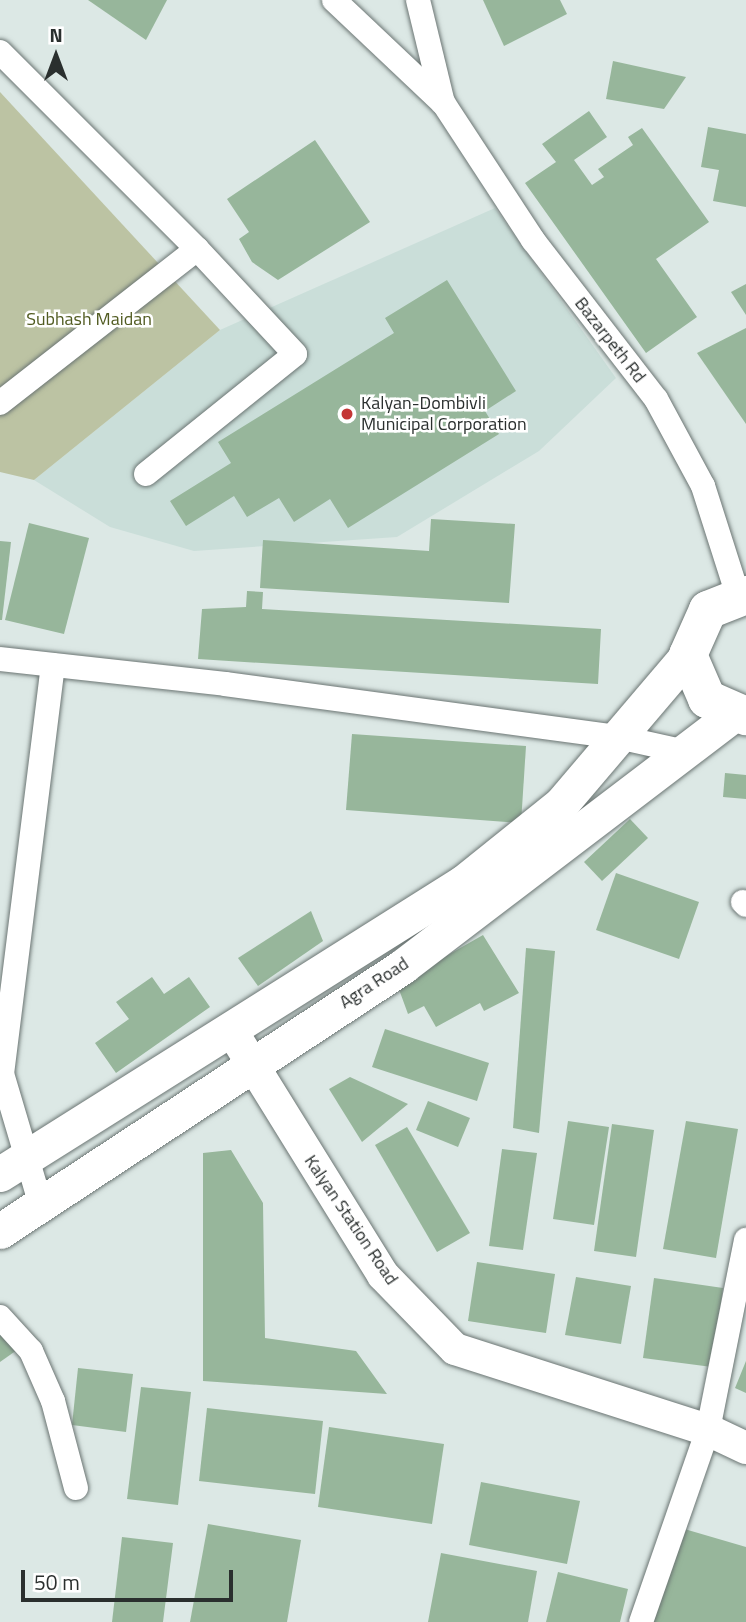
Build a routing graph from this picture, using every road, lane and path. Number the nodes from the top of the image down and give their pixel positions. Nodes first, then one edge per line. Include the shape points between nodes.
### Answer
1 (334, 0) edge
2 (418, 0) edge
3 (0, 52) edge
4 (444, 104) junction
5 (197, 249) junction
6 (0, 403) edge
7 (146, 474) dead end
8 (742, 595) edge
9 (688, 655) junction
10 (0, 659) edge
11 (53, 665) junction
12 (740, 715) edge
13 (618, 737) junction
14 (690, 753) junction
15 (574, 815) junction
16 (317, 976) junction
17 (335, 1009) junction
18 (240, 1048) junction
19 (14, 1165) edge
20 (40, 1202) junction
21 (0, 1231) edge
22 (746, 1240) edge
23 (0, 1317) edge
24 (708, 1430) junction
25 (746, 1448) edge
26 (76, 1488) dead end
27 (641, 1622) edge

1 - 4 street
2 - 4 street
3 - 5 street
4 - 8 street, Bazarpeth Rd via 533,240 656,399 703,486
5 - 6 street
5 - 7 street via 295,354
8 - 9 main road via 708,610
9 - 12 main road via 697,687
9 - 13 main road, Agra Road
10 - 11 street
11 - 13 street
11 - 19 street via 2,1074
12 - 14 main road, Agra Road
13 - 14 street
13 - 15 main road, Agra Road
14 - 15 main road, Agra Road
15 - 16 main road, Agra Road
15 - 17 main road, Agra Road
16 - 17 main road
16 - 18 main road, Agra Road
17 - 18 main road, Agra Road
18 - 19 main road, Agra Road
18 - 20 main road, Agra Road
18 - 24 street, Kalyan Station Road via 383,1275 455,1349
19 - 20 street
20 - 21 main road, Agra Road
22 - 24 street
23 - 26 street via 31,1352 53,1401
24 - 25 street, Kalyan Station Road
24 - 27 street

